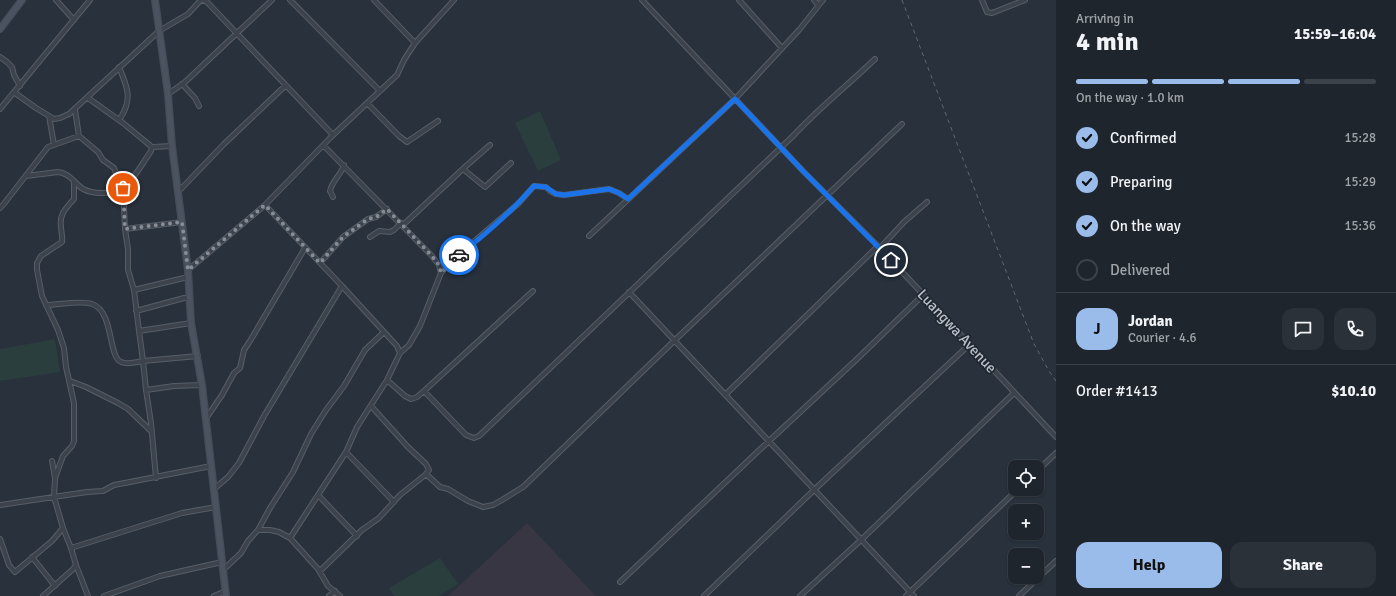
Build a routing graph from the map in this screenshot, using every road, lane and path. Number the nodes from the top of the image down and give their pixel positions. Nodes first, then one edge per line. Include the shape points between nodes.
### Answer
1 (22, 0) edge
2 (56, 0) edge
3 (90, 0) edge
4 (155, 0) edge
5 (272, 0) edge
6 (290, 0) edge
7 (374, 0) edge
8 (454, 0) edge
9 (642, 0) edge
10 (739, 0) edge
11 (814, 0) edge
12 (823, 0) edge
13 (982, 0) edge
14 (1025, 0) edge
15 (818, 5) junction
16 (74, 20) junction
17 (0, 28) edge
18 (159, 31) junction
19 (236, 34) junction
20 (415, 43) junction
21 (782, 48) junction
22 (0, 57) edge
23 (875, 59) dead end
24 (119, 67) junction
25 (182, 84) junction
26 (20, 86) junction
27 (285, 86) junction
28 (380, 91) junction
29 (14, 93) junction
30 (168, 94) junction
31 (88, 98) junction
32 (735, 99) junction
33 (368, 104) junction
34 (1, 106) edge
35 (199, 106) dead end
36 (74, 110) junction
37 (49, 116) junction
38 (119, 120) junction
39 (438, 121) dead end
40 (902, 124) dead end
41 (333, 135) junction
42 (79, 136) junction
43 (54, 145) junction
44 (490, 145) dead end
45 (172, 146) junction
46 (324, 146) junction
47 (152, 147) junction
48 (781, 147) junction
49 (511, 163) dead end
50 (344, 165) junction
51 (463, 169) junction
52 (26, 176) junction
53 (74, 181) junction
54 (122, 188) junction
55 (178, 192) junction
56 (826, 195) junction
57 (333, 197) dead end
58 (628, 199) junction
59 (927, 202) dead end
60 (265, 205) junction
61 (0, 208) edge
62 (387, 209) junction
63 (182, 222) junction
64 (402, 224) junction
65 (125, 229) junction
66 (589, 236) dead end
67 (370, 237) dead end
68 (879, 247) junction
69 (306, 248) junction
70 (320, 263) junction
71 (188, 270) junction
72 (441, 273) junction
73 (188, 277) junction
74 (342, 286) junction
75 (134, 290) junction
76 (533, 291) dead end
77 (629, 292) junction
78 (923, 295) junction
79 (190, 298) junction
80 (46, 305) junction
81 (136, 311) junction
82 (191, 323) junction
83 (139, 331) junction
84 (384, 332) junction
85 (674, 341) junction
86 (970, 344) junction
87 (400, 353) junction
88 (198, 356) junction
89 (143, 361) junction
90 (387, 380) junction
91 (70, 381) junction
92 (202, 385) junction
93 (146, 390) junction
94 (424, 390) junction
95 (1014, 393) junction
96 (725, 394) junction
97 (371, 406) junction
98 (205, 420) junction
99 (151, 431) junction
100 (1056, 437) edge
101 (769, 441) junction
102 (346, 452) junction
103 (1056, 453) edge
104 (52, 461) dead end
105 (1044, 464) edge
106 (211, 466) junction
107 (426, 474) junction
108 (55, 478) junction
109 (156, 478) junction
110 (214, 489) junction
111 (814, 490) junction
112 (318, 495) junction
113 (54, 496) junction
114 (1011, 496) edge
115 (394, 502) junction
116 (0, 505) edge
117 (216, 506) junction
118 (63, 528) junction
119 (258, 530) junction
120 (357, 536) junction
121 (290, 538) junction
122 (0, 539) edge
123 (861, 540) junction
124 (71, 548) junction
125 (32, 557) junction
126 (1056, 561) edge
127 (222, 562) junction
128 (76, 565) junction
129 (223, 570) junction
130 (320, 571) junction
131 (620, 582) dead end
132 (55, 586) junction
133 (335, 591) junction
134 (910, 592) junction
135 (226, 594) edge
136 (43, 596) edge
137 (88, 596) edge
138 (104, 596) edge
139 (214, 596) edge
140 (329, 596) edge
141 (340, 596) edge
142 (704, 596) edge
143 (800, 596) edge
144 (906, 596) edge
145 (914, 596) edge
146 (1019, 596) edge

1 - 17 street
2 - 16 street
3 - 16 street
4 - 18 street
5 - 19 street
6 - 28 street
7 - 20 street
8 - 20 street
9 - 32 street, Luangwa Avenue
10 - 21 street
11 - 15 street
12 - 15 street
13 - 14 street via 987,12 992,13
15 - 21 street
16 - 26 street
18 - 19 street via 188,14 203,0
18 - 24 street
18 - 30 street
19 - 25 street
19 - 27 street
20 - 28 street via 397,75
21 - 32 street
22 - 26 street via 12,67
23 - 48 street
24 - 31 street
24 - 38 street via 128,87 126,110
25 - 30 street
25 - 35 street
26 - 29 street
27 - 41 street
27 - 55 street
28 - 33 street
29 - 34 street
29 - 37 street
30 - 45 street
31 - 36 street
31 - 38 street
32 - 48 street, Luangwa Avenue
32 - 58 street
33 - 39 street via 408,142
33 - 41 street
36 - 37 street via 60,118 54,119
36 - 42 street
37 - 43 street
38 - 47 street
40 - 56 street
41 - 46 street
42 - 43 street
42 - 54 street via 114,168
43 - 52 street via 48,148
44 - 51 street
45 - 47 street
45 - 55 street
46 - 50 street
46 - 60 street
47 - 54 street
48 - 56 street, Luangwa Avenue
48 - 77 street
49 - 51 street via 485,187
50 - 57 street via 331,187
50 - 62 street
51 - 64 street
52 - 53 street via 58,172 69,175
52 - 61 street
53 - 54 street via 91,193 107,193
53 - 80 street via 74,199 61,216 63,240 41,256 37,263 42,296
54 - 65 street
55 - 63 street
56 - 68 street, Luangwa Avenue
56 - 85 street
58 - 66 street
58 - 72 street via 609,189 564,195 556,194 546,187 534,186 518,204
59 - 68 street
60 - 69 street
60 - 71 street
62 - 64 street
62 - 70 street via 343,237
63 - 65 street
63 - 71 street
64 - 67 street via 390,232 379,231
64 - 72 street via 436,261
65 - 75 street via 128,270
68 - 78 street, Luangwa Avenue
68 - 96 street
69 - 70 street
69 - 98 street via 244,350 240,368 234,373
70 - 74 street
71 - 73 street
72 - 87 street via 420,326 409,345
73 - 75 street
73 - 79 street
74 - 84 street
74 - 110 street via 264,416 239,463
75 - 81 street
76 - 94 street
77 - 85 street
77 - 94 street via 479,436 474,438 466,435
78 - 86 street, Luangwa Avenue
78 - 101 street
79 - 81 street
79 - 82 street
80 - 89 street via 94,305 104,317 119,360 123,363
80 - 91 street via 64,348
81 - 83 street
82 - 83 street
82 - 88 street
83 - 89 street
84 - 87 street
84 - 119 street via 365,350 344,386 310,434 293,472
85 - 96 street
85 - 107 street via 523,487 493,505 482,507 468,501 440,487
86 - 95 street, Luangwa Avenue
86 - 111 street
87 - 90 street
88 - 89 street
88 - 92 street
89 - 93 street
90 - 94 street via 411,399
90 - 97 street
91 - 99 street via 128,409
91 - 108 street via 74,403 74,441 63,456
92 - 93 street
92 - 98 street
93 - 99 street
95 - 100 street, Luangwa Avenue
95 - 123 street
96 - 101 street
97 - 102 street via 357,427
97 - 107 street via 426,464 429,470
98 - 106 street
99 - 109 street
101 - 111 street
101 - 131 street
102 - 112 street
102 - 115 street
103 - 105 street
104 - 108 street
106 - 109 street
106 - 110 street
107 - 115 street
108 - 113 street
109 - 113 street via 118,483 103,491
110 - 117 street
111 - 123 street
111 - 142 street
112 - 120 street
112 - 121 street
113 - 116 street
113 - 118 street
114 - 134 street
115 - 120 street
117 - 124 street via 182,513
117 - 127 street
118 - 124 street
118 - 125 street
119 - 121 street via 279,532
119 - 129 street via 241,553
120 - 130 street
121 - 130 street
122 - 125 street via 9,565 15,572
123 - 134 street
123 - 143 street
124 - 128 street
125 - 132 street
126 - 146 street
127 - 129 street
127 - 138 street via 160,576
128 - 132 street
128 - 137 street
129 - 135 street
130 - 133 street via 328,586
132 - 136 street
133 - 140 street
133 - 141 street
134 - 144 street
134 - 145 street
135 - 139 street

